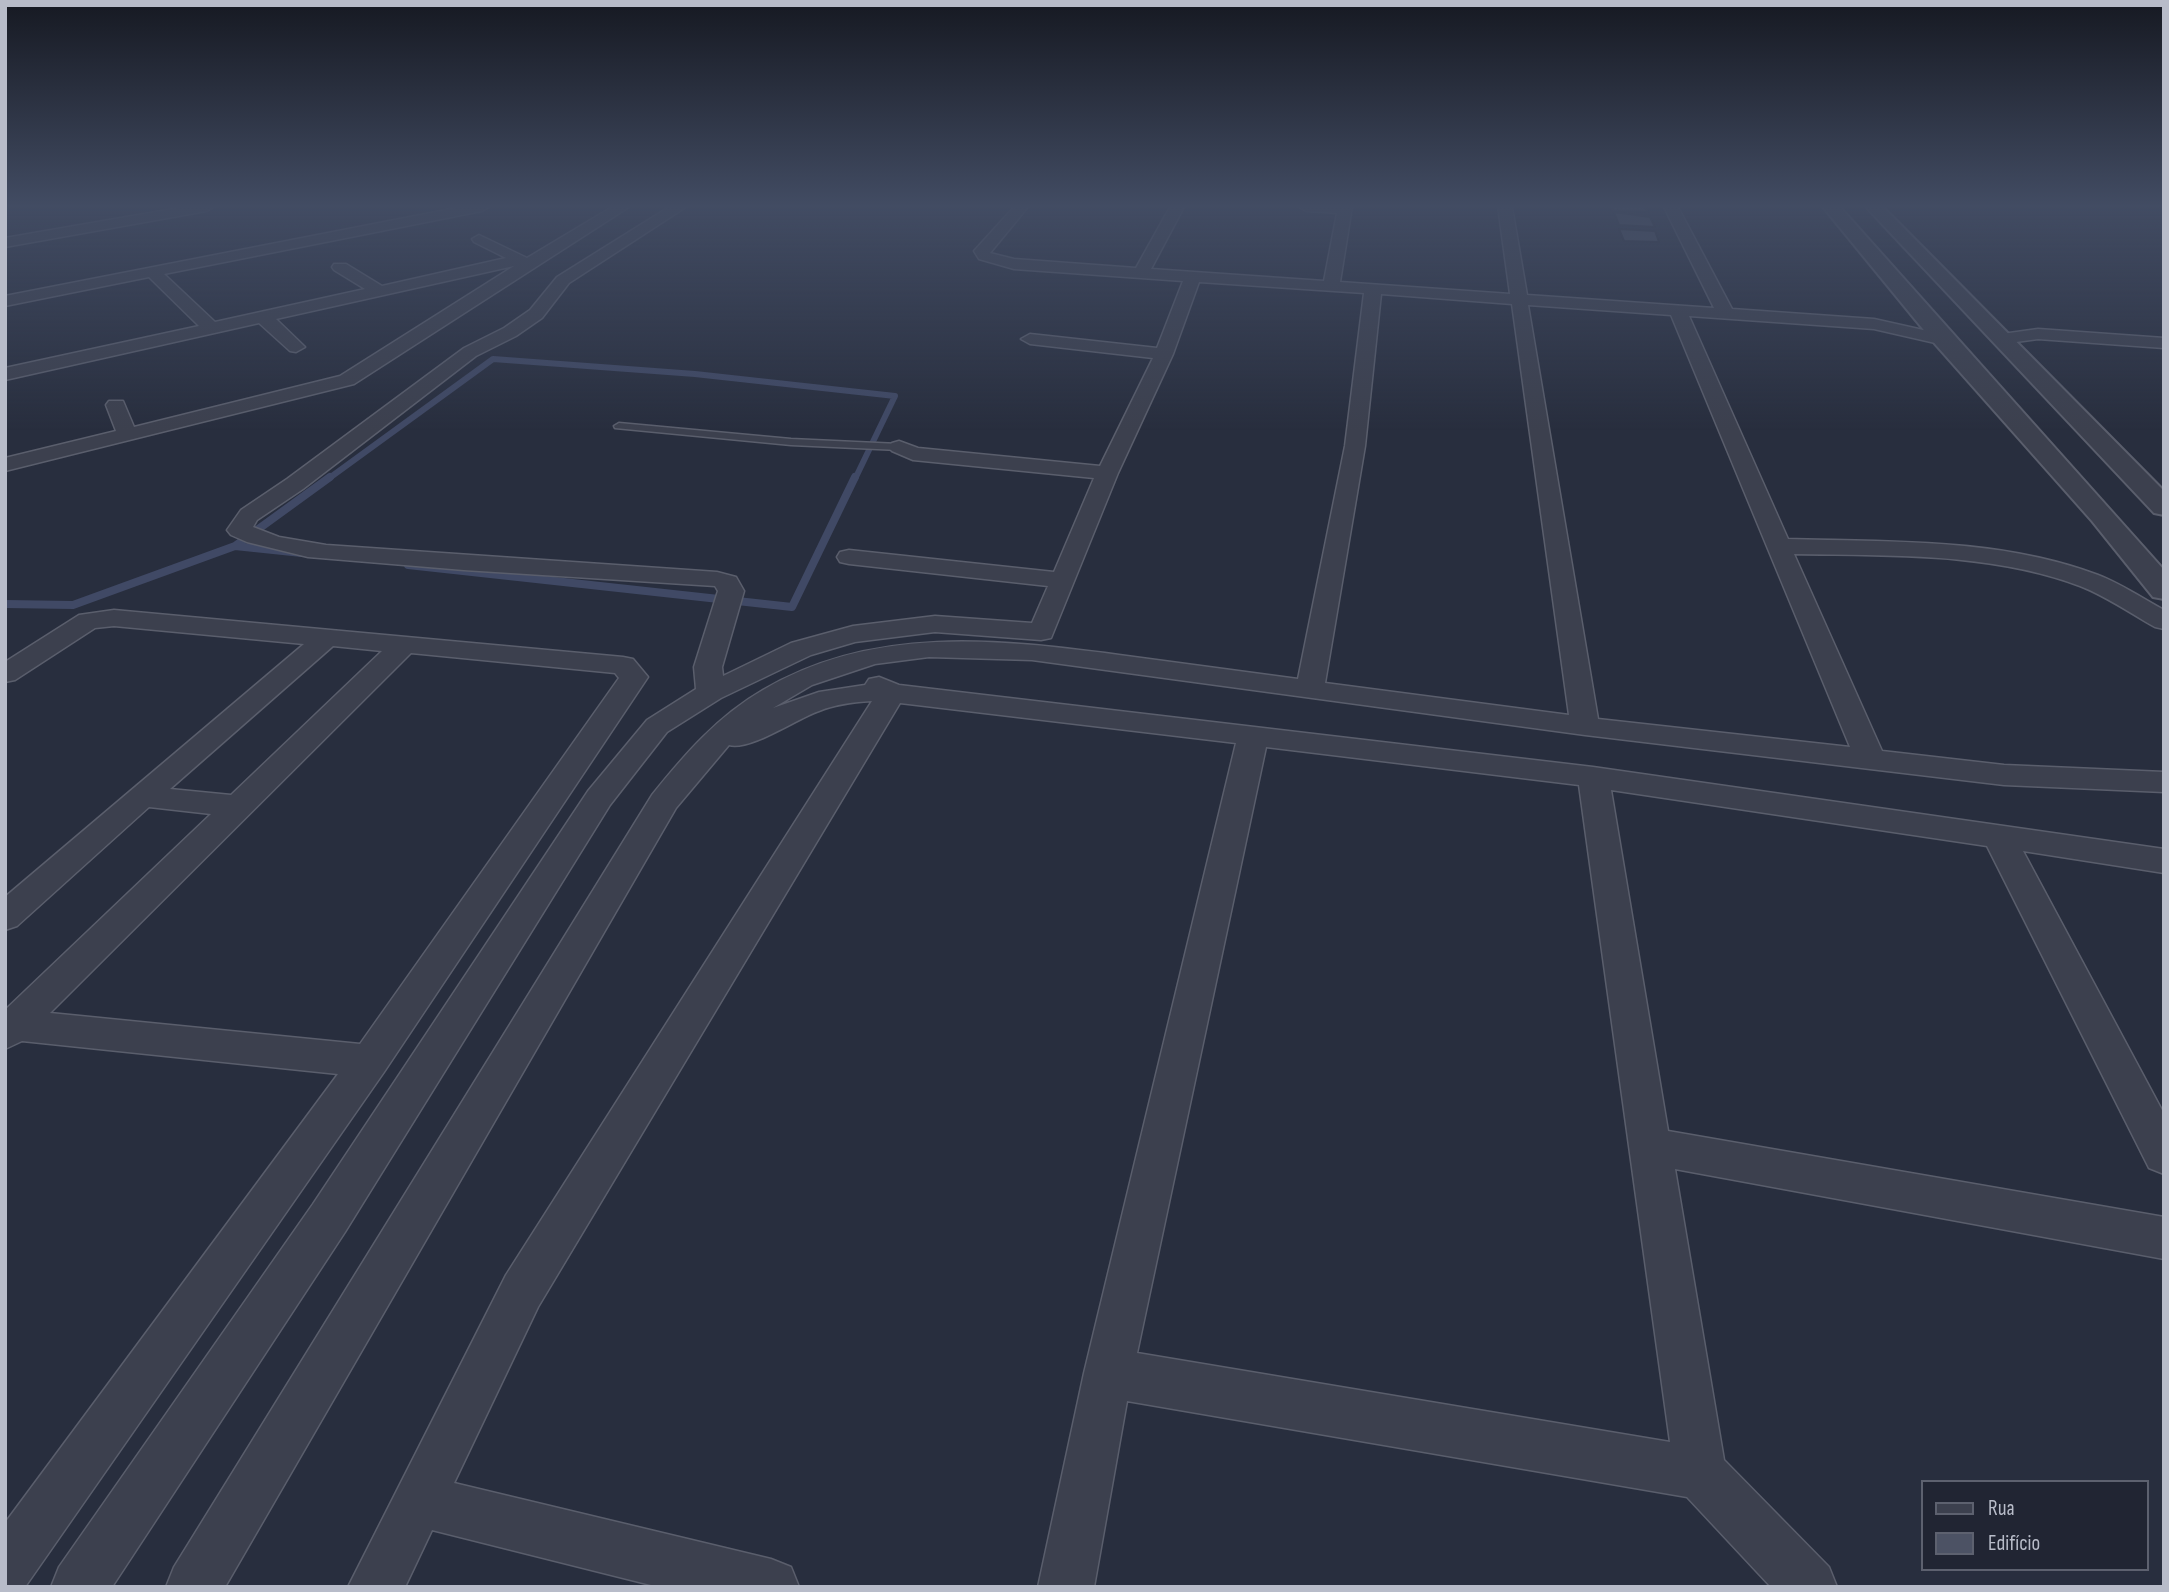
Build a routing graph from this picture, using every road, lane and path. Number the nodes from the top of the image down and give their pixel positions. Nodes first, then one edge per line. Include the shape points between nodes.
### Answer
1 (106, 281) edge
2 (163, 281) edge
3 (363, 281) edge
4 (426, 281) edge
5 (494, 281) edge
6 (562, 281) edge
7 (1191, 281) edge
8 (1266, 281) edge
9 (1332, 281) edge
10 (1516, 281) edge
11 (1709, 281) edge
12 (1894, 281) edge
13 (1946, 281) edge
14 (1331, 286) junction
15 (1373, 289) junction
16 (379, 291) junction
17 (1519, 300) junction
18 (5, 301) edge
19 (1973, 309) junction
20 (1678, 311) junction
21 (1726, 314) junction
22 (262, 316) junction
23 (1924, 316) junction
24 (1874, 324) junction
25 (211, 327) junction
26 (2066, 335) junction
27 (1030, 339) dead end
28 (1944, 340) junction
29 (2164, 343) edge
30 (2006, 344) junction
31 (296, 347) dead end
32 (1164, 355) junction
33 (6, 373) edge
34 (116, 405) dead end
35 (619, 426) dead end
36 (127, 434) junction
37 (892, 446) joint
38 (5, 465) edge
39 (1107, 473) junction
40 (2164, 507) edge
41 (1778, 546) junction
42 (849, 557) dead end
43 (1061, 580) junction
44 (2164, 590) edge
45 (2164, 621) edge
46 (330, 636) junction
47 (1037, 642) junction
48 (405, 643) junction
49 (914, 650) junction
50 (5, 674) edge
51 (1310, 688) junction
52 (711, 692) junction
53 (892, 693) junction
54 (1585, 726) junction
55 (1253, 736) junction
56 (702, 757) junction
57 (1870, 759) junction
58 (1593, 777) junction
59 (2164, 782) edge
60 (142, 796) junction
61 (237, 806) junction
62 (1999, 838) junction
63 (2164, 861) edge
64 (5, 916) edge
65 (10, 1030) edge
66 (370, 1061) junction
67 (1650, 1146) junction
68 (2164, 1155) edge
69 (2164, 1238) edge
70 (1108, 1373) junction
71 (1700, 1474) junction
72 (420, 1501) junction
73 (5, 1569) edge
74 (79, 1587) edge
75 (194, 1587) edge
76 (376, 1587) edge
77 (771, 1587) edge
78 (1066, 1587) edge
79 (1809, 1587) edge

1 - 18 street
2 - 25 street
3 - 16 street
4 - 16 street
5 - 36 street via 347,380
6 - 52 street via 536,314 470,352 249,515 239,530 260,541 313,550 727,582 727,604 708,667
7 - 32 street
8 - 14 street
9 - 14 street
10 - 17 street
11 - 21 street
12 - 23 street
13 - 19 street
14 - 15 street
15 - 17 street
15 - 51 street via 1355,446
16 - 22 street
17 - 20 street
17 - 54 street
19 - 26 street via 2010,326
19 - 30 street
20 - 21 street
20 - 41 street
21 - 24 street
22 - 25 street
22 - 31 street
23 - 24 street
23 - 28 street
24 - 28 street
25 - 33 street
26 - 29 street
26 - 30 street via 2019,335 2008,338
27 - 32 street
28 - 44 street
30 - 40 street
32 - 39 street
34 - 36 street
35 - 37 lane
36 - 38 street
37 - 39 street via 913,454
39 - 43 street
41 - 45 street via 1959,553 2043,567 2089,581
41 - 57 street
42 - 43 street
43 - 47 street
46 - 48 street
46 - 50 street via 101,619 79,626
46 - 60 street
47 - 49 street
47 - 51 street
47 - 52 street via 935,624 853,634 801,649
48 - 61 street
48 - 66 street via 623,665 634,677
49 - 53 street via 889,657 877,671 877,684
49 - 56 street via 816,672 771,694 742,715
51 - 54 street
52 - 74 street via 657,726 599,798 329,1219
53 - 55 street
53 - 56 street via 828,697 790,711
53 - 72 street via 522,1291
54 - 57 street
55 - 58 street
55 - 70 street
56 - 75 street via 663,802
57 - 59 street via 2004,775
58 - 62 street
58 - 67 street
60 - 61 street
60 - 64 street
61 - 65 street
62 - 63 street
62 - 68 street
65 - 66 street
66 - 73 street
67 - 69 street
67 - 71 street
70 - 71 street
70 - 78 street
71 - 79 street
72 - 76 street
72 - 77 street

